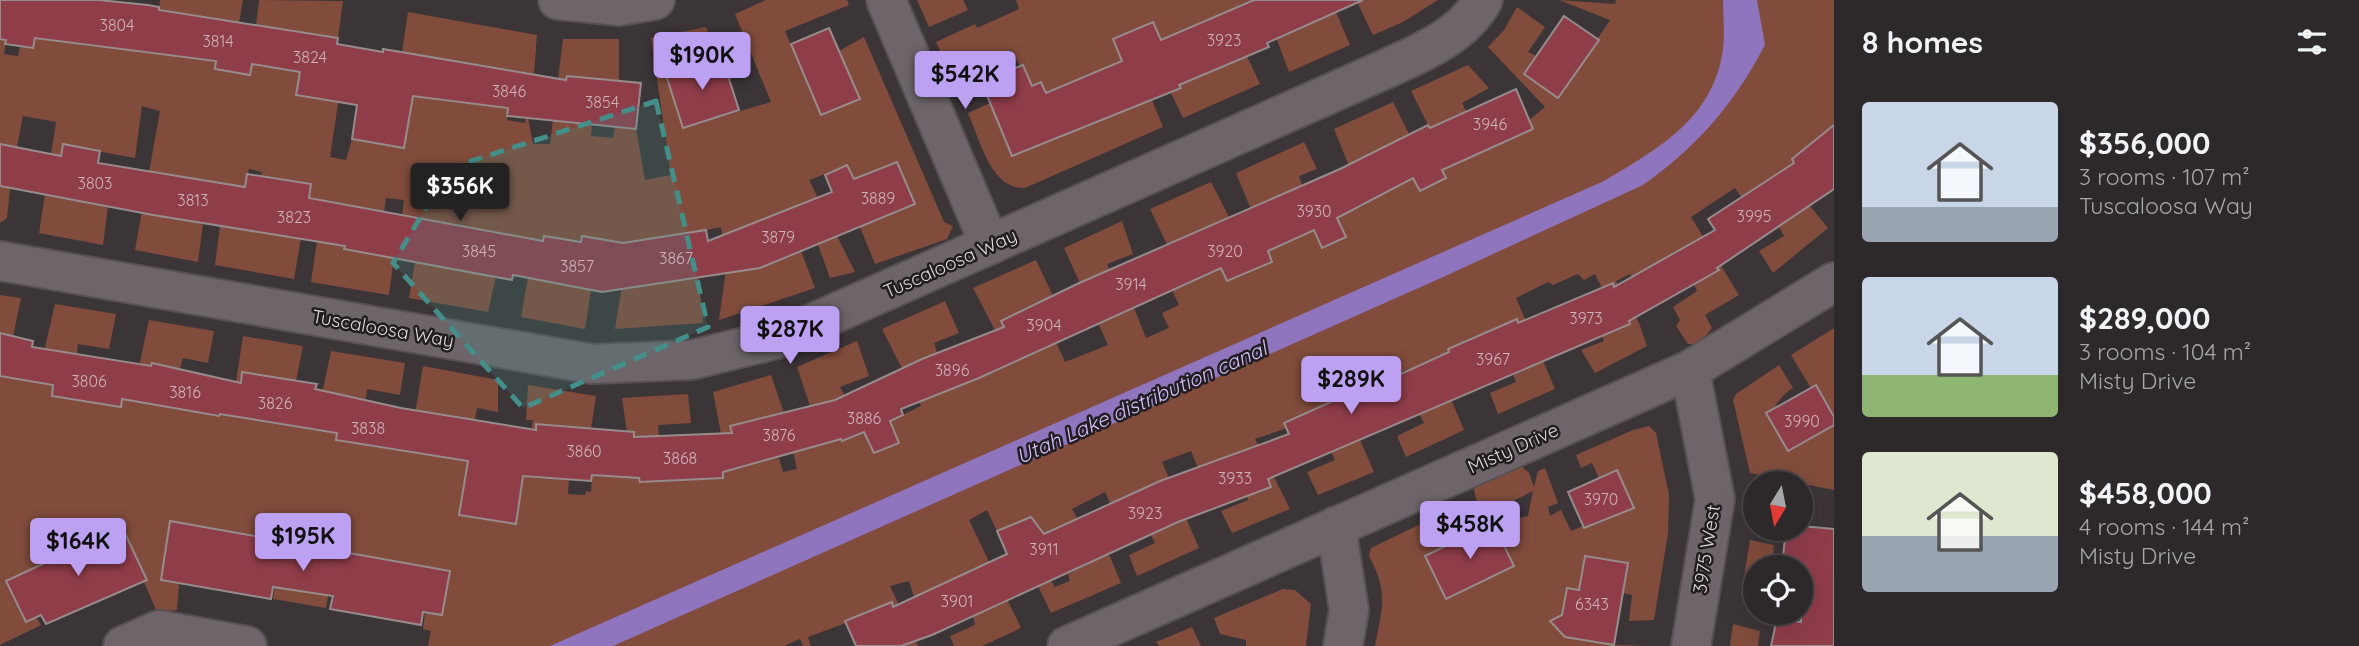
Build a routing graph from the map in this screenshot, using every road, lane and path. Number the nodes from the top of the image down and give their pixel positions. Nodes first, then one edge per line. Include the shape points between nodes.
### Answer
1 (558, 0) edge
2 (655, 0) edge
3 (886, 0) edge
4 (1483, 0) edge
5 (990, 245) junction
6 (0, 261) edge
7 (1834, 282) edge
8 (1690, 370) junction
9 (1336, 526) junction
10 (123, 646) edge
11 (247, 646) edge
12 (1068, 646) edge
13 (1343, 646) edge
14 (1691, 646) edge

1 - 2 street via 619,6
3 - 5 street
4 - 5 street, Tuscaloosa Way via 1453,34 1420,53
5 - 6 street, Tuscaloosa Way via 778,339 691,360 648,364 568,360
7 - 8 street, Misty Drive
8 - 9 street, Misty Drive
8 - 14 street, 3975 West via 1715,499
9 - 12 street, Misty Drive
9 - 13 street via 1349,611
10 - 11 street via 159,630

